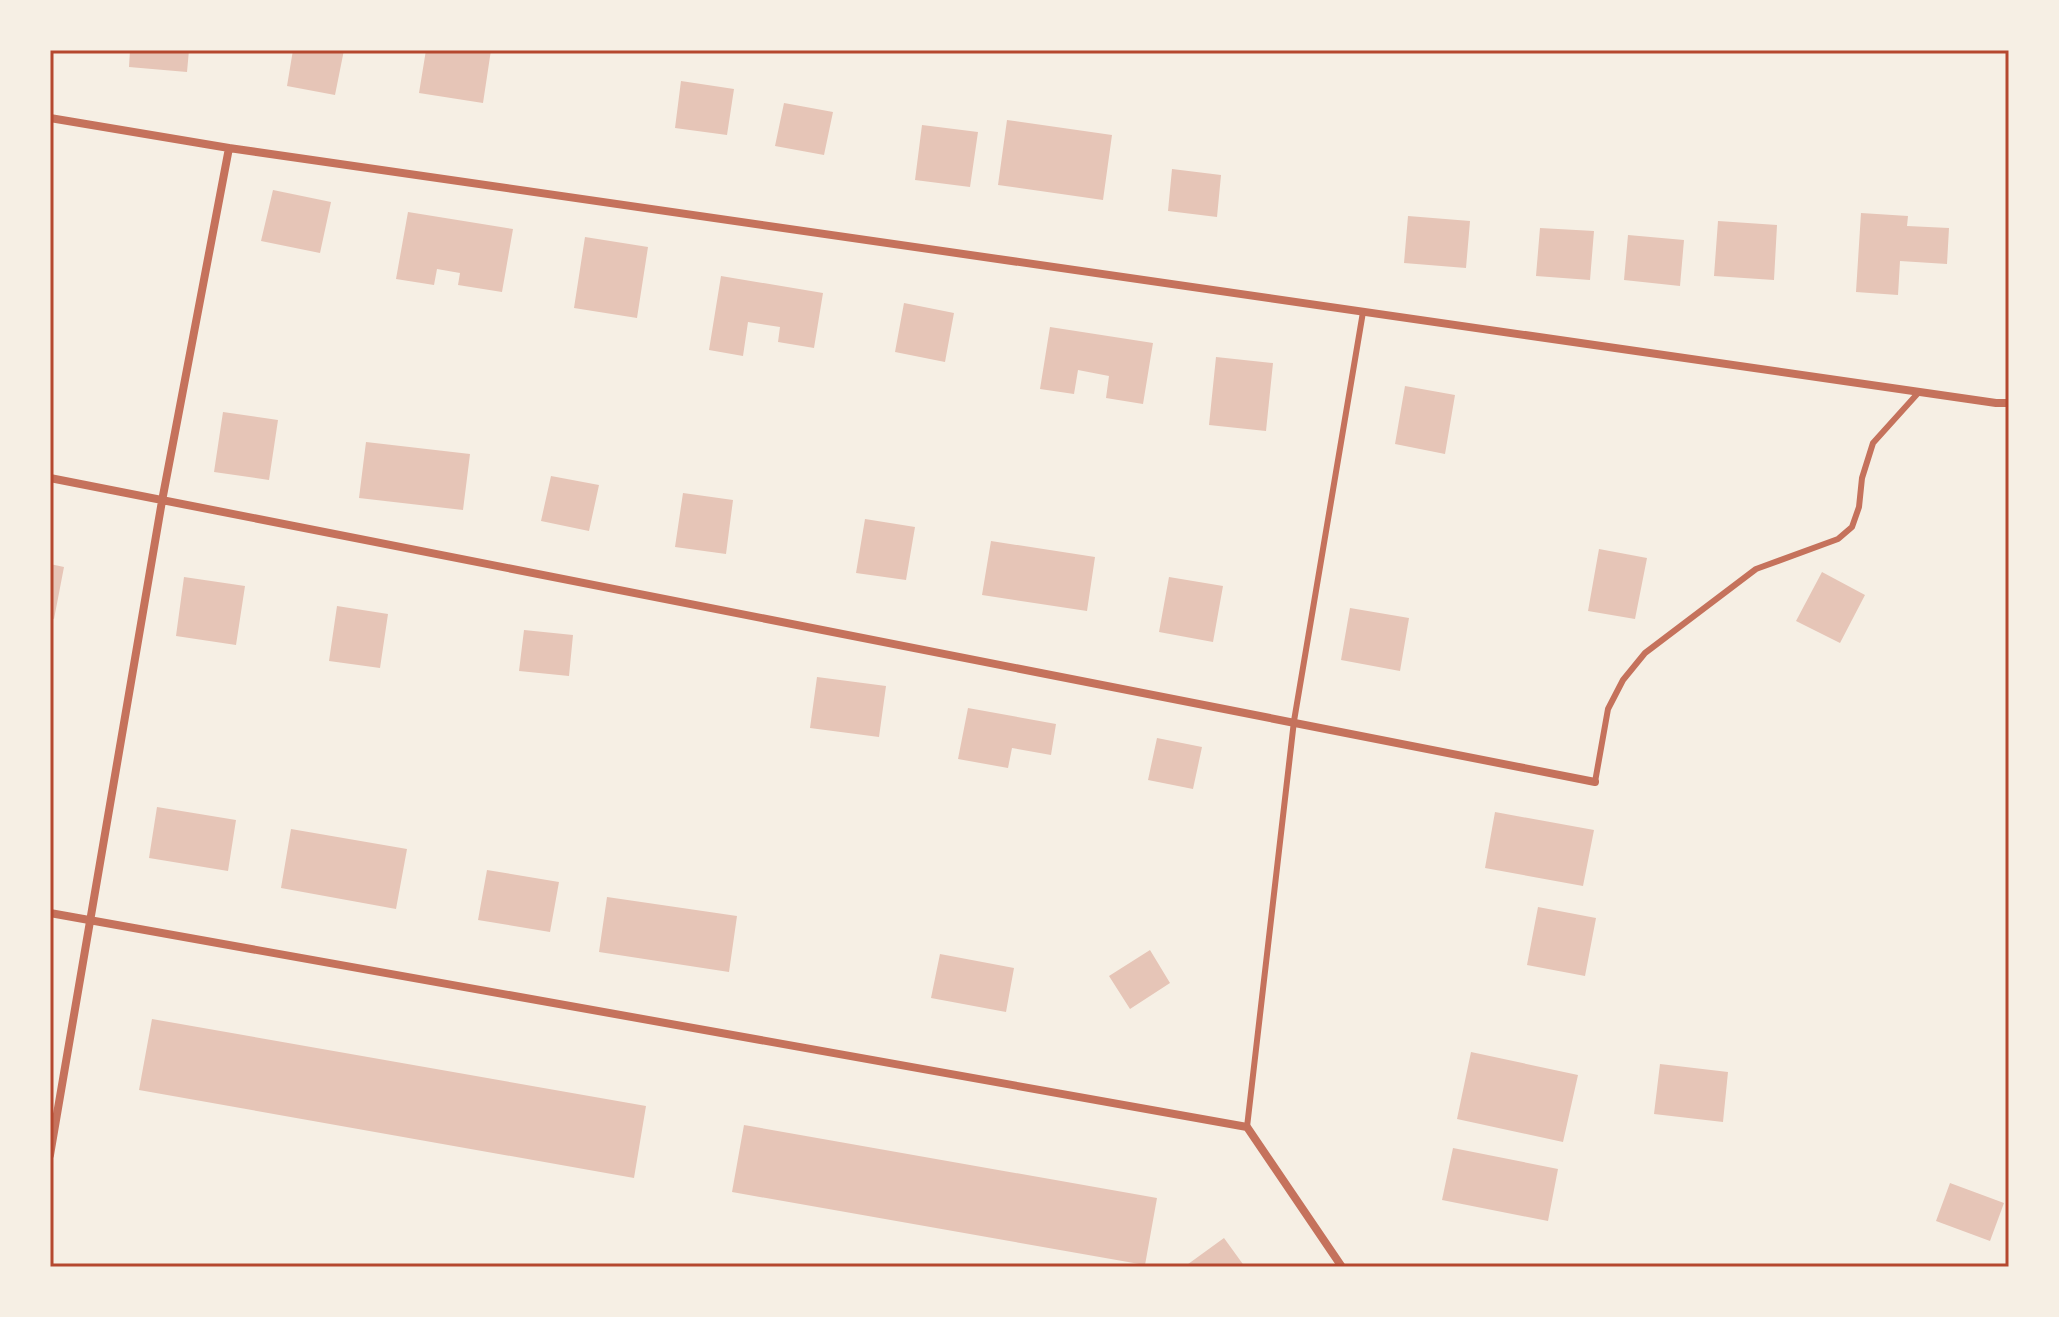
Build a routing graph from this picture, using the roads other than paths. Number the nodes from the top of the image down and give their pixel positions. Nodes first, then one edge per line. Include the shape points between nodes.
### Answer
1 (50, 118) edge
2 (229, 148) junction
3 (1363, 312) junction
4 (1919, 392) junction
5 (2009, 403) edge
6 (50, 478) edge
7 (162, 501) junction
8 (1294, 721) junction
9 (1595, 782) joint
10 (50, 913) edge
11 (90, 919) junction
12 (1247, 1127) junction
13 (50, 1155) edge
14 (1342, 1267) edge

1 - 2 street
2 - 3 street
2 - 7 street
3 - 4 street
3 - 8 lane
4 - 5 street
4 - 9 lane via 1873,443 1852,527 1838,539 1756,569 1645,653 1608,709
6 - 7 street
7 - 8 street
7 - 11 street
8 - 9 street
8 - 12 lane
10 - 11 street
11 - 12 street
11 - 13 street
12 - 14 street

